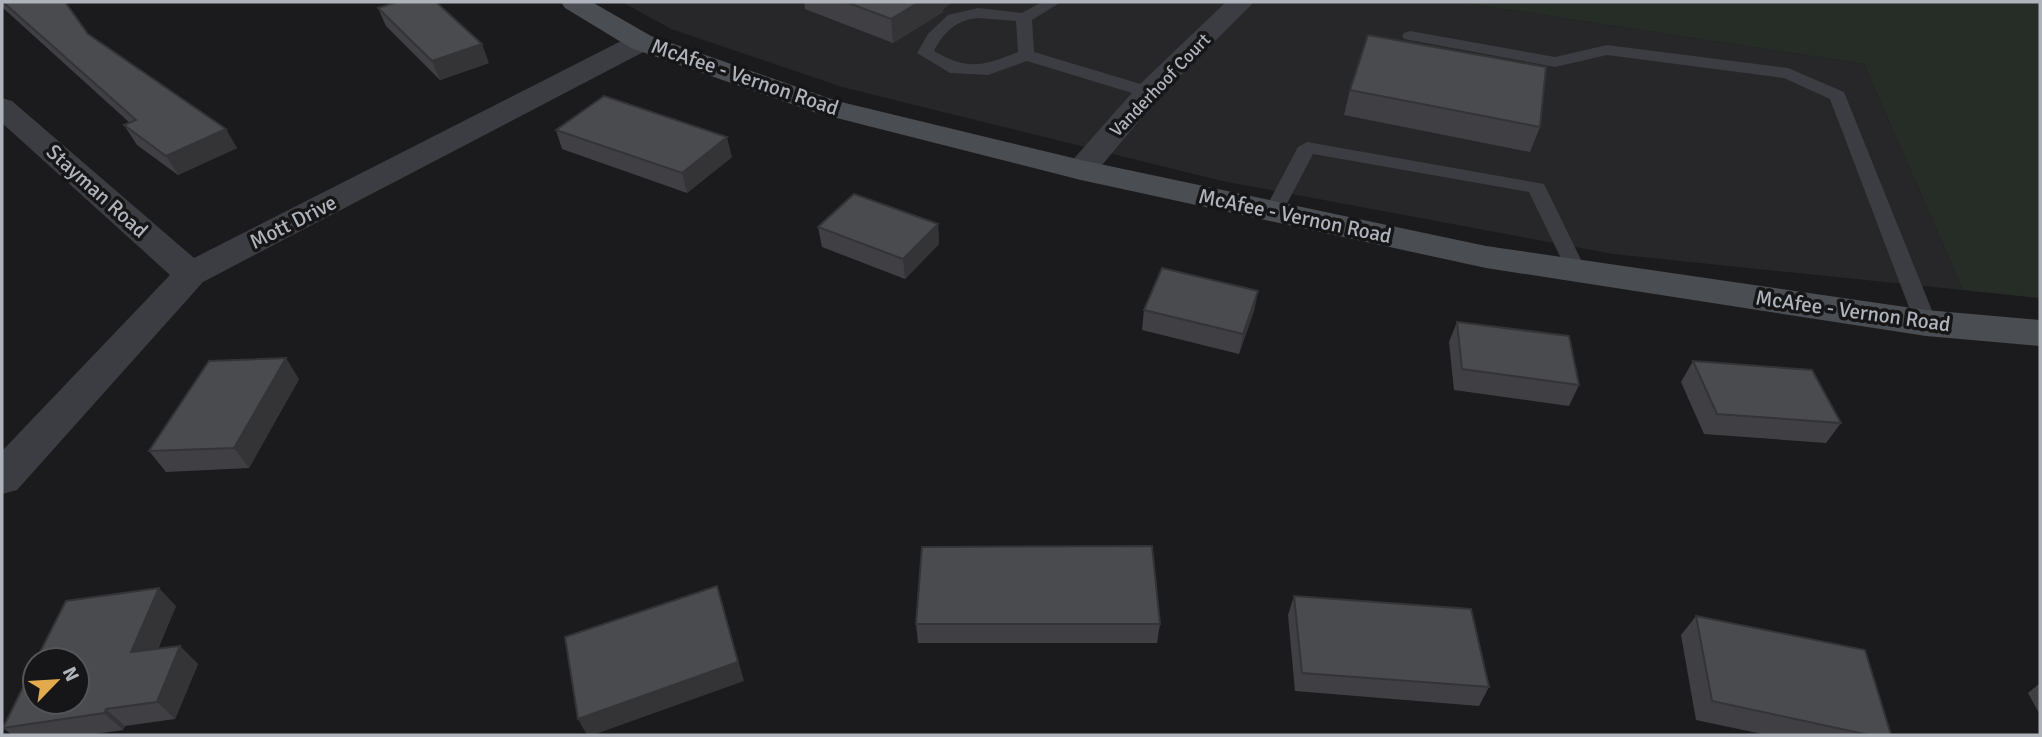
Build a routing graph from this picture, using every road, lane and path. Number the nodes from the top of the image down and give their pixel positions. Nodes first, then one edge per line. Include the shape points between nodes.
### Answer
1 (574, 2) edge
2 (1053, 2) edge
3 (1241, 2) edge
4 (1024, 18) junction
5 (1410, 36) dead end
6 (641, 42) junction
7 (1026, 55) junction
8 (1148, 92) junction
9 (2, 107) edge
10 (1081, 170) junction
11 (1274, 211) junction
12 (1576, 270) junction
13 (191, 274) junction
14 (1926, 323) junction
15 (2040, 333) edge
16 (2, 478) edge

1 - 6 main road, McAfee - Vernon Road
2 - 4 lane
3 - 8 street, Vanderhoof Court
4 - 7 lane
4 - 7 lane via 986,12 956,17 934,33 925,53 950,68 988,70
5 - 14 lane via 1555,62 1607,50 1788,73 1838,96
6 - 10 main road, McAfee - Vernon Road via 827,107
6 - 13 street, Mott Drive
7 - 8 lane
8 - 10 street, Vanderhoof Court
9 - 13 street, Stayman Road
10 - 11 main road, McAfee - Vernon Road
11 - 12 main road, McAfee - Vernon Road via 1486,257
11 - 12 lane via 1307,147 1536,188
12 - 14 main road, McAfee - Vernon Road
13 - 16 street, Mott Drive
14 - 15 main road, McAfee - Vernon Road

